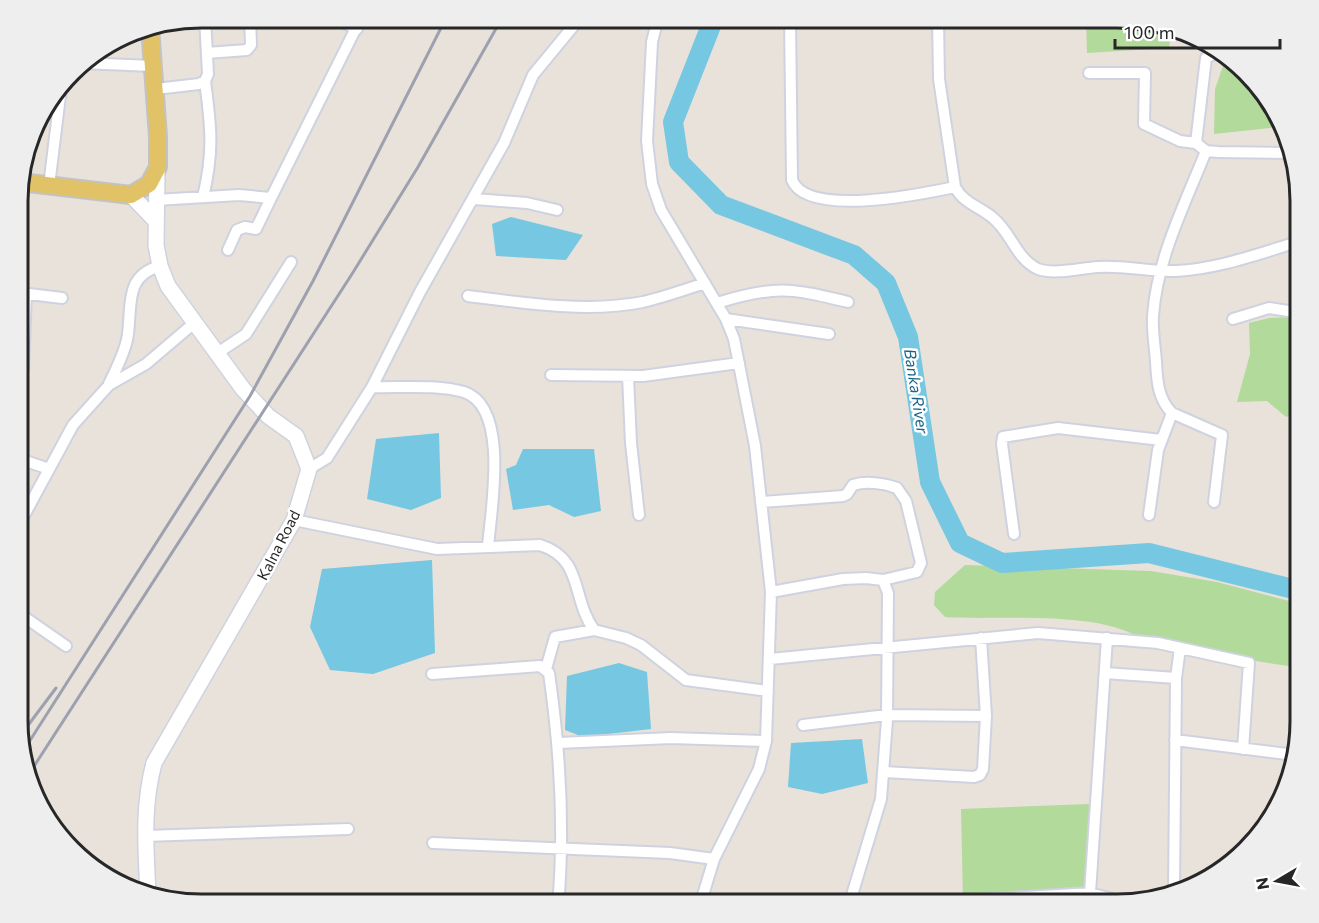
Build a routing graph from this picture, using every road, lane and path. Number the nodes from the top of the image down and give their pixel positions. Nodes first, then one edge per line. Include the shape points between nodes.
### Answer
1 (206, 28) edge
2 (250, 28) edge
3 (571, 28) edge
4 (655, 28) edge
5 (357, 29) edge
6 (790, 29) edge
7 (938, 29) edge
8 (151, 36) edge
9 (207, 53) junction
10 (1210, 56) edge
11 (97, 64) edge
12 (153, 66) junction
13 (1089, 73) dead end
14 (205, 81) junction
15 (156, 89) junction
16 (59, 104) edge
17 (1196, 143) junction
18 (1206, 151) junction
19 (1283, 153) edge
20 (157, 173) junction
21 (30, 183) edge
22 (49, 186) junction
23 (954, 187) junction
24 (131, 195) junction
25 (203, 197) junction
26 (271, 198) junction
27 (475, 199) junction
28 (156, 200) junction
29 (557, 210) dead end
30 (155, 220) junction
31 (1290, 244) edge
32 (228, 250) dead end
33 (291, 262) dead end
34 (160, 266) junction
35 (1161, 271) junction
36 (705, 282) junction
37 (29, 294) edge
38 (468, 296) dead end
39 (62, 298) dead end
40 (848, 302) dead end
41 (717, 303) junction
42 (1290, 311) edge
43 (726, 319) junction
44 (1233, 319) dead end
45 (193, 324) junction
46 (829, 334) dead end
47 (216, 354) junction
48 (739, 363) junction
49 (551, 375) dead end
50 (628, 376) junction
51 (109, 385) junction
52 (372, 387) junction
53 (1172, 413) junction
54 (1161, 440) junction
55 (29, 462) edge
56 (49, 469) junction
57 (309, 469) junction
58 (762, 502) junction
59 (1214, 502) dead end
60 (29, 506) edge
61 (1149, 514) dead end
62 (639, 515) dead end
63 (294, 520) junction
64 (1014, 534) dead end
65 (488, 546) junction
66 (883, 580) junction
67 (771, 592) junction
68 (29, 620) edge
69 (594, 630) junction
70 (981, 638) junction
71 (1107, 638) junction
72 (66, 646) dead end
73 (889, 647) junction
74 (1180, 648) junction
75 (770, 659) junction
76 (546, 669) junction
77 (1105, 673) junction
78 (432, 674) dead end
79 (1176, 678) junction
80 (768, 691) junction
81 (887, 715) junction
82 (986, 716) junction
83 (803, 725) dead end
84 (1175, 740) junction
85 (766, 741) junction
86 (559, 743) junction
87 (1243, 749) junction
88 (1287, 754) edge
89 (884, 772) junction
90 (348, 829) dead end
91 (145, 836) junction
92 (434, 843) dead end
93 (561, 847) junction
94 (714, 859) junction
95 (1174, 885) edge
96 (148, 886) edge
97 (1090, 893) junction
98 (559, 894) edge
99 (703, 894) edge
100 (852, 894) edge
101 (1086, 894) edge
102 (1094, 894) edge

1 - 9 street
2 - 9 street via 251,45 247,50
3 - 27 street via 532,75
4 - 36 street via 646,141 651,175 661,210
5 - 26 street
6 - 23 street via 792,180 797,189 818,199 843,201
7 - 23 street via 939,79
8 - 12 main road
9 - 14 street
10 - 17 street via 1206,58
11 - 12 street
12 - 15 main road
13 - 17 street via 1145,73 1144,124 1180,141
14 - 15 street
14 - 25 street via 212,141
15 - 20 main road
16 - 22 street
17 - 18 street
18 - 19 street
18 - 35 street via 1182,206
20 - 24 main road
20 - 28 street
21 - 22 main road
22 - 24 main road
23 - 35 street via 971,206 991,216 1014,247 1038,269 1100,266
24 - 30 street
25 - 26 street
25 - 28 street
26 - 32 street via 256,229 237,230
27 - 29 street
27 - 52 street via 420,292
28 - 30 street
30 - 34 street
31 - 35 street via 1196,269
33 - 47 street via 246,334
34 - 45 street
34 - 51 street via 146,269 133,287 127,339
35 - 53 street via 1153,315 1155,355 1161,399
36 - 38 street via 667,296 613,304 530,303
36 - 41 street
37 - 39 street
40 - 41 street via 785,289
41 - 43 street
42 - 44 street via 1269,308
43 - 46 street
43 - 48 street
45 - 47 street
45 - 51 street via 146,364
47 - 57 street via 268,416 296,436
48 - 50 street
48 - 58 street
49 - 50 street
50 - 62 street
51 - 56 street via 73,425
52 - 57 street via 327,458
52 - 65 street via 450,389 475,398 487,416 494,444
53 - 54 street
53 - 59 street via 1222,435
54 - 61 street
54 - 64 street via 1058,428 1003,437
55 - 56 street
56 - 60 street
57 - 63 street, Kalna Road
58 - 66 street via 843,496 858,483 897,488 906,501 921,563 917,572
58 - 67 street
63 - 65 street via 437,549
63 - 91 street, Kalna Road via 154,763 144,811
65 - 69 street via 540,545 555,549 569,565
66 - 67 street via 843,579
66 - 73 street via 888,593
67 - 75 street
68 - 72 street
69 - 76 street via 555,637
69 - 80 street via 641,645 686,680
70 - 71 street via 1038,633
70 - 73 street
70 - 82 street
71 - 74 street
71 - 77 street
73 - 75 street
73 - 81 street
74 - 79 street
74 - 87 street via 1249,663
75 - 80 street
76 - 78 street via 540,666
76 - 86 street
77 - 79 street
77 - 97 street
79 - 84 street
80 - 85 street
81 - 82 street
81 - 83 street
81 - 89 street
82 - 89 street via 980,775
84 - 87 street
84 - 95 street
85 - 86 street via 671,738
85 - 94 street via 759,769
86 - 93 street
87 - 88 street
89 - 100 street via 875,826
90 - 91 street
91 - 96 street, Kalna Road
92 - 93 street
93 - 94 street via 670,852
93 - 98 street
94 - 99 street
97 - 101 street
97 - 102 street

